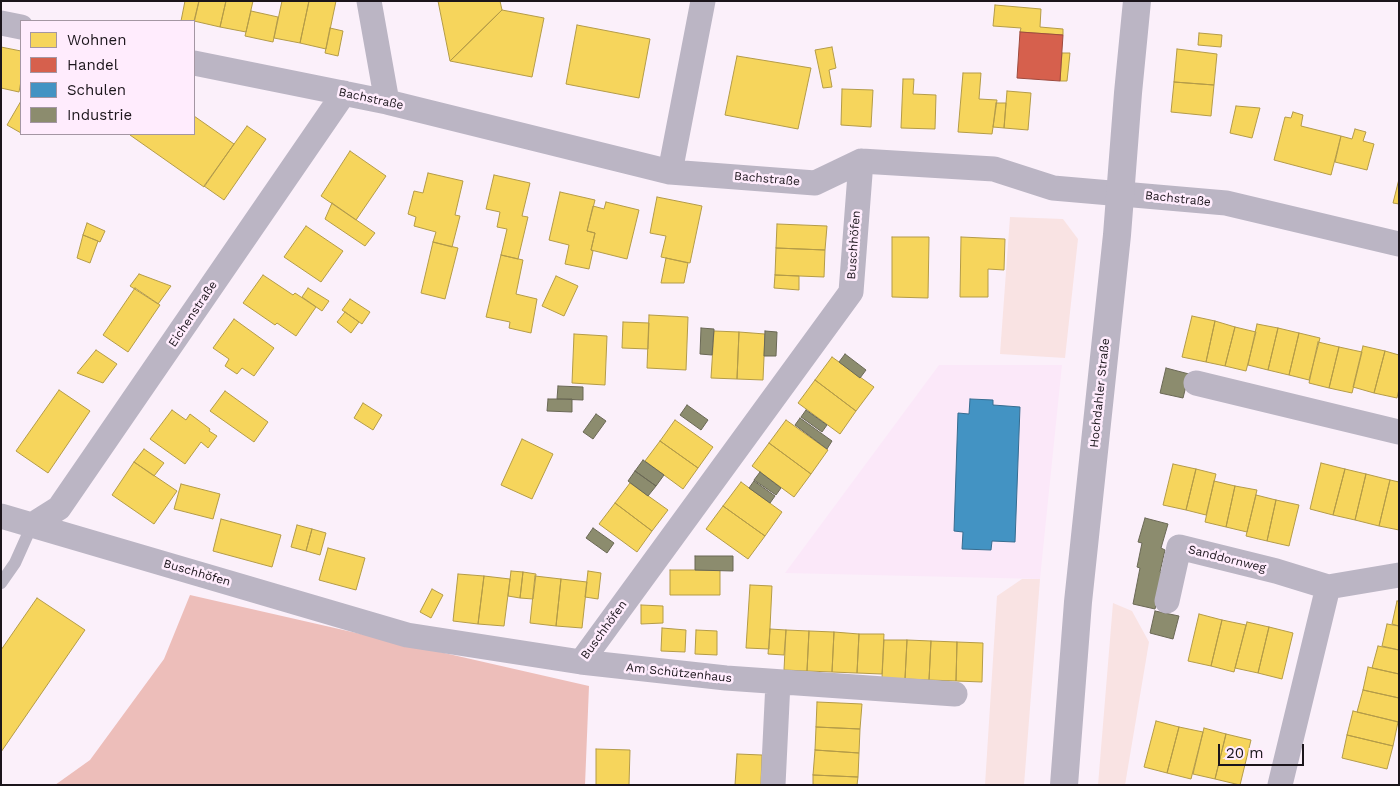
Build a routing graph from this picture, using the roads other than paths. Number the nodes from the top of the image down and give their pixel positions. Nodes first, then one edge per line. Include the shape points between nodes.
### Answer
1 (369, 1) edge
2 (703, 1) edge
3 (1136, 1) edge
4 (1, 23) edge
5 (20, 27) edge
6 (195, 62) edge
7 (344, 93) junction
8 (387, 102) junction
9 (861, 162) junction
10 (670, 172) junction
11 (1121, 193) junction
12 (1399, 244) edge
13 (1196, 383) dead end
14 (1399, 432) edge
15 (1, 516) edge
16 (32, 525) junction
17 (1399, 575) edge
18 (1, 583) edge
19 (1328, 587) junction
20 (1167, 601) dead end
21 (581, 662) junction
22 (778, 682) junction
23 (954, 694) dead end
24 (1286, 783) edge
25 (773, 785) edge
26 (1064, 785) edge

1 - 8 street
2 - 10 street
3 - 11 street, Hochdahler Straße
4 - 5 street
6 - 7 street, Bachstraße
7 - 8 street, Bachstraße
7 - 16 street, Eichenstraße via 59,508
8 - 10 street, Bachstraße
9 - 10 street, Bachstraße via 815,183
9 - 11 street, Bachstraße via 994,168 1053,188
9 - 21 street, Buschhöfen via 851,292
11 - 12 street, Bachstraße via 1226,203
11 - 26 street, Hochdahler Straße via 1078,602
13 - 14 street
15 - 16 street, Buschhöfen
16 - 18 lane via 15,563
16 - 21 street, Buschhöfen via 407,635
17 - 19 street, Sanddornweg
19 - 20 street, Sanddornweg via 1179,547
19 - 24 street
21 - 22 street, Am Schützenhaus
22 - 23 street, Am Schützenhaus
22 - 25 street

